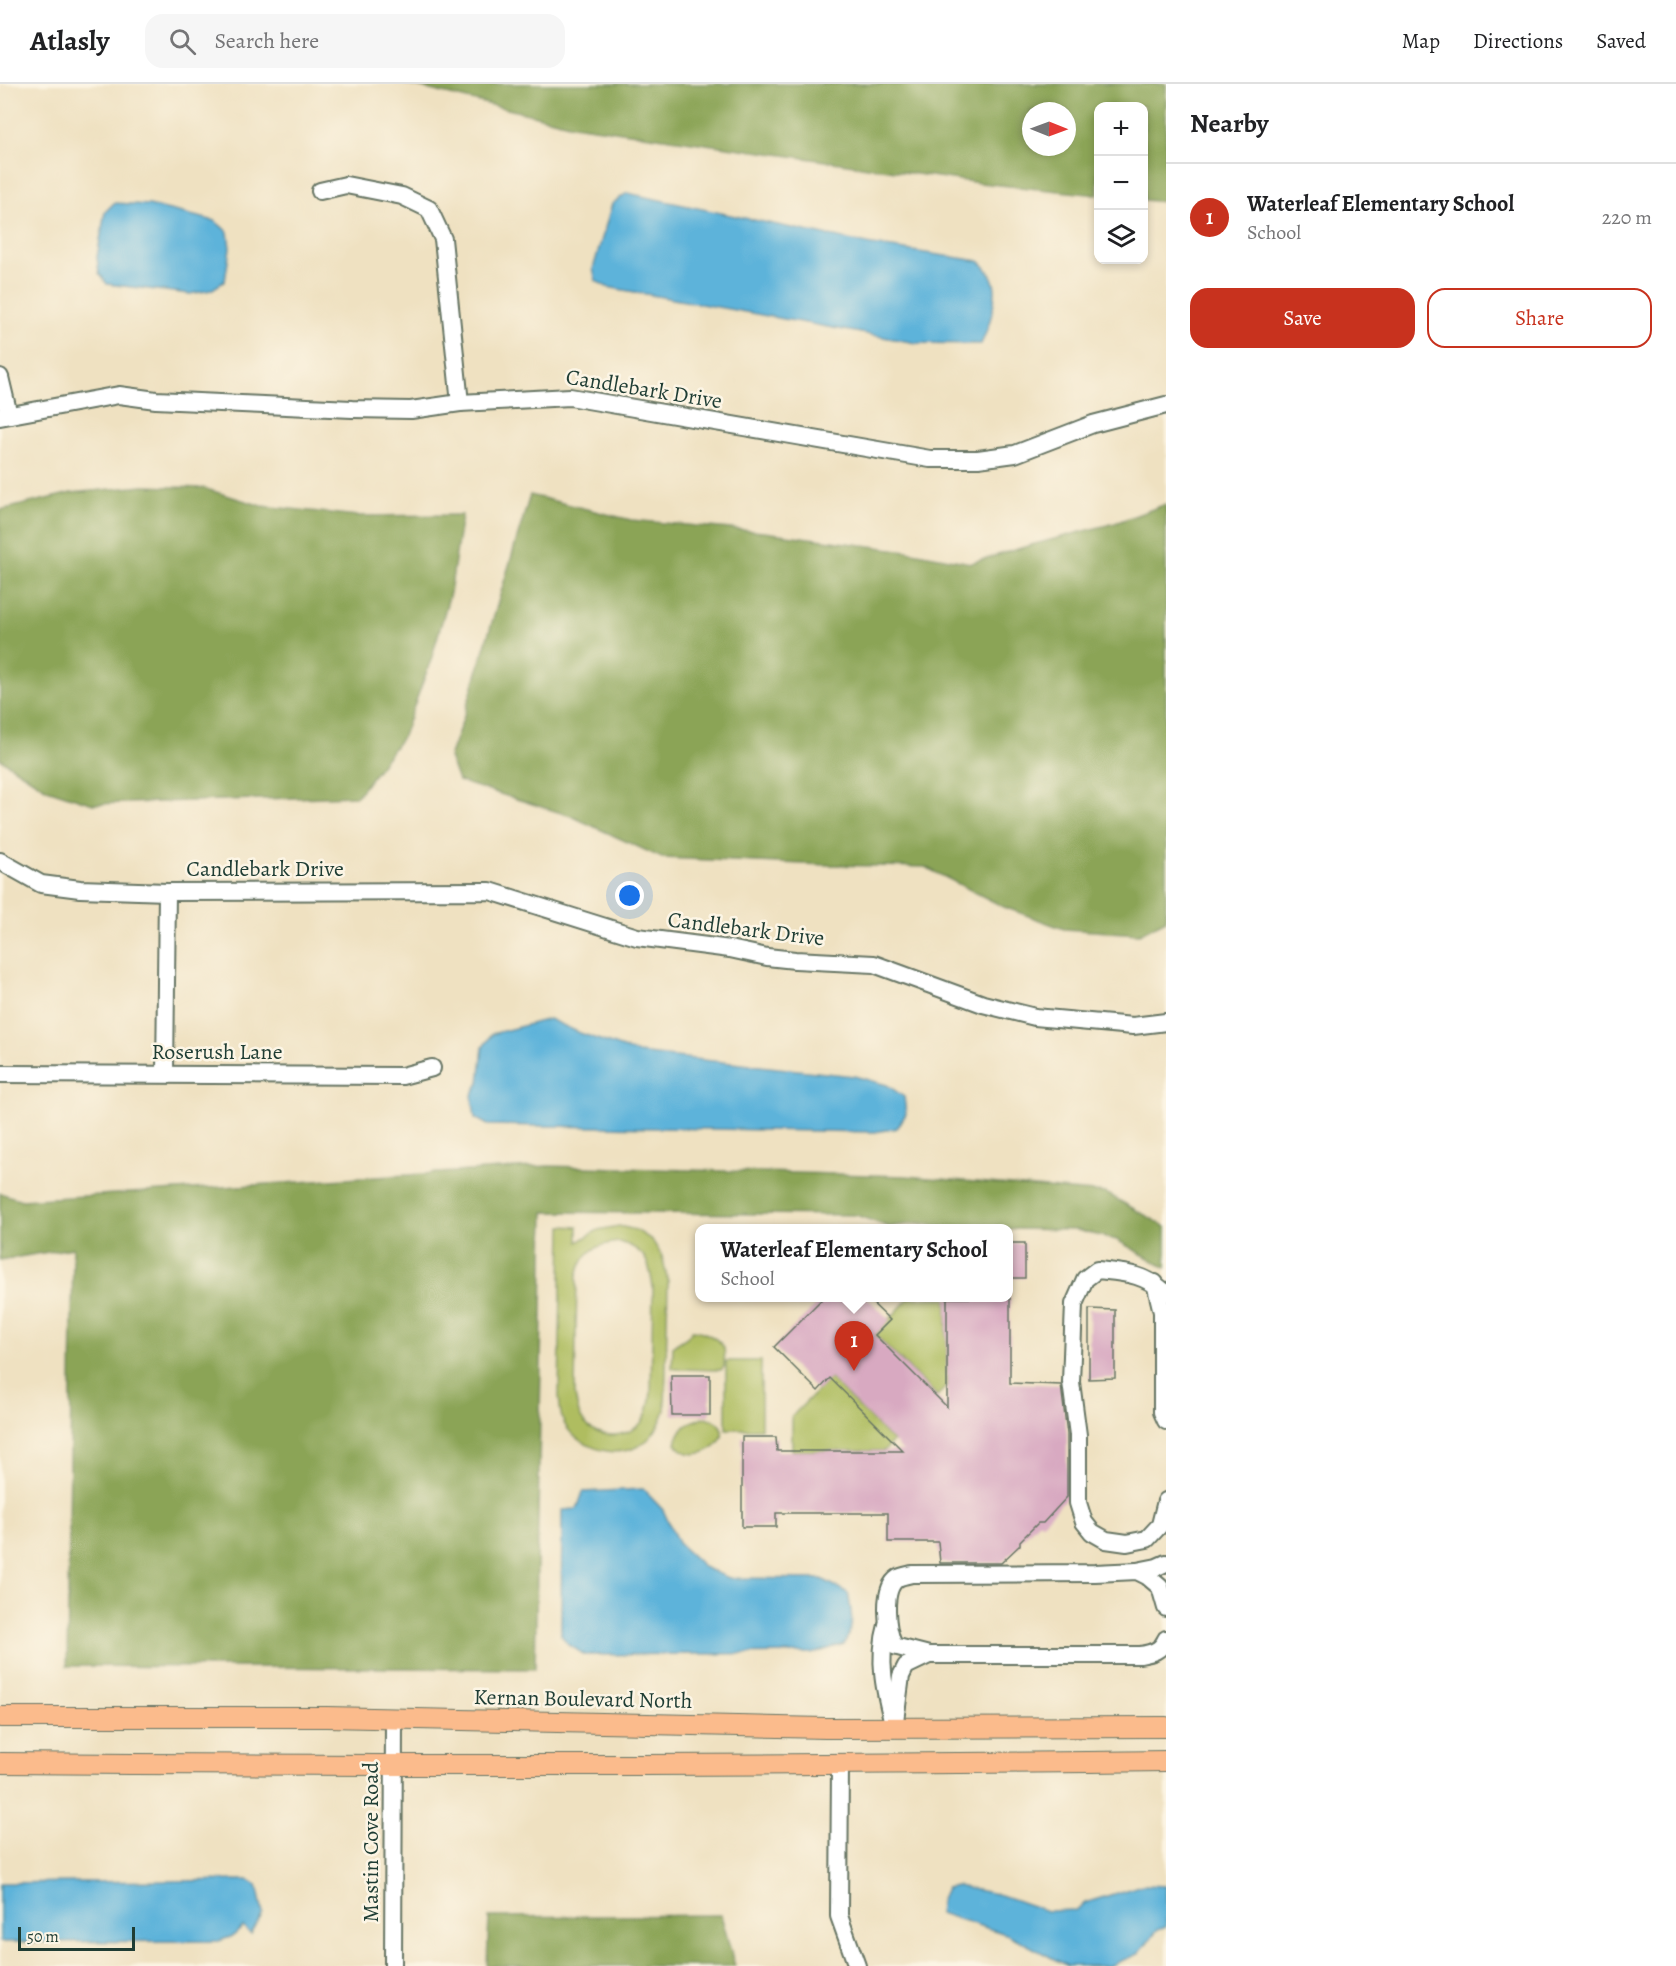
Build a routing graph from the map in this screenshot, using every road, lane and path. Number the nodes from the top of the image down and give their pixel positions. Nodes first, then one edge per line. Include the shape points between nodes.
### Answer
1 (320, 191) dead end
2 (0, 377) edge
3 (460, 403) junction
4 (1166, 405) edge
5 (5, 416) edge
6 (0, 861) edge
7 (167, 892) junction
8 (1166, 1022) edge
9 (432, 1068) dead end
10 (0, 1074) edge
11 (165, 1074) junction
12 (1160, 1288) edge
13 (1166, 1421) edge
14 (1166, 1501) edge
15 (1166, 1563) edge
16 (1137, 1571) junction
17 (1166, 1608) edge
18 (888, 1623) junction
19 (1166, 1639) edge
20 (929, 1655) junction
21 (0, 1717) edge
22 (394, 1719) junction
23 (894, 1727) junction
24 (1166, 1727) edge
25 (1166, 1761) edge
26 (0, 1764) edge
27 (840, 1765) junction
28 (393, 1766) junction
29 (393, 1966) edge
30 (857, 1966) edge

1 - 3 street via 346,185 402,196 429,208 443,239
2 - 5 street
3 - 4 street, Candlebark Drive via 570,397 930,459 1015,454 1093,424
3 - 5 street, Candlebark Drive via 411,410 352,410 156,400 119,394
6 - 7 street, Candlebark Drive via 41,884
7 - 8 street, Candlebark Drive via 490,891 637,937 767,957 874,964 983,1004 1035,1017 1133,1026
7 - 11 street
9 - 11 street, Roserush Lane via 402,1076
10 - 11 street, Roserush Lane
12 - 13 street via 1162,1412
12 - 14 street via 1136,1274 1096,1269 1085,1280 1074,1304 1071,1382 1078,1435 1078,1503 1083,1522 1106,1540 1127,1543 1147,1539 1160,1526
15 - 16 street
16 - 17 street via 1160,1587
16 - 18 street via 912,1574 898,1578 892,1585
18 - 20 street via 894,1646
18 - 23 street via 882,1643 883,1688
19 - 20 street via 1154,1653 1140,1654
20 - 23 street via 906,1666 901,1676
21 - 22 main road, Kernan Boulevard North
22 - 23 main road, Kernan Boulevard North
22 - 28 street, Mastin Cove Road
23 - 24 main road, Kernan Boulevard North
25 - 27 main road
26 - 28 main road
27 - 28 main road
27 - 30 street via 839,1916
28 - 29 street, Mastin Cove Road

